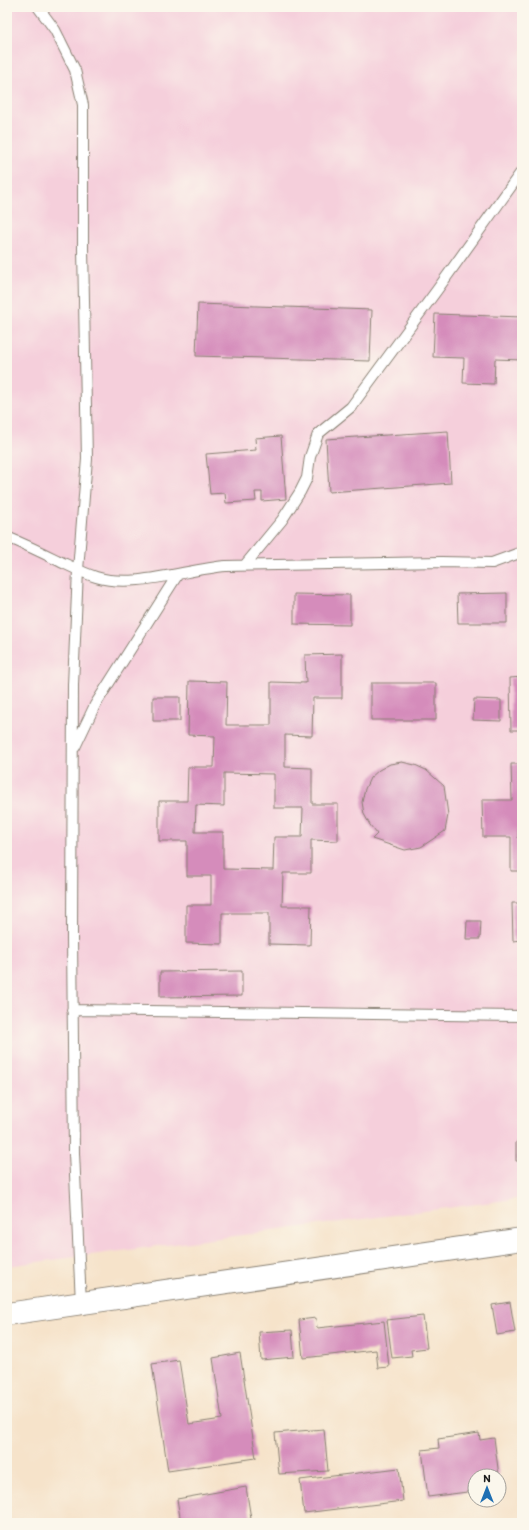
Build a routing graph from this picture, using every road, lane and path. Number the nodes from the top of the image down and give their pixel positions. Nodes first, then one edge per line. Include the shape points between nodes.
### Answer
1 (38, 7) edge
2 (522, 171) edge
3 (7, 537) edge
4 (522, 552) edge
5 (245, 565) junction
6 (78, 570) junction
7 (178, 574) junction
8 (73, 751) junction
9 (72, 1010) junction
10 (522, 1016) edge
11 (522, 1239) edge
12 (81, 1303) junction
13 (7, 1314) edge

1 - 6 lane via 54,30 75,70 83,105 87,459
2 - 5 lane via 351,407 318,434 300,492 282,520
3 - 6 lane
4 - 5 lane via 492,563
5 - 7 lane via 207,568
6 - 7 lane via 97,578 117,580 138,580
6 - 8 lane
7 - 8 lane via 95,705
8 - 9 lane
9 - 10 lane
9 - 12 lane via 74,1153
11 - 12 main road
12 - 13 main road

